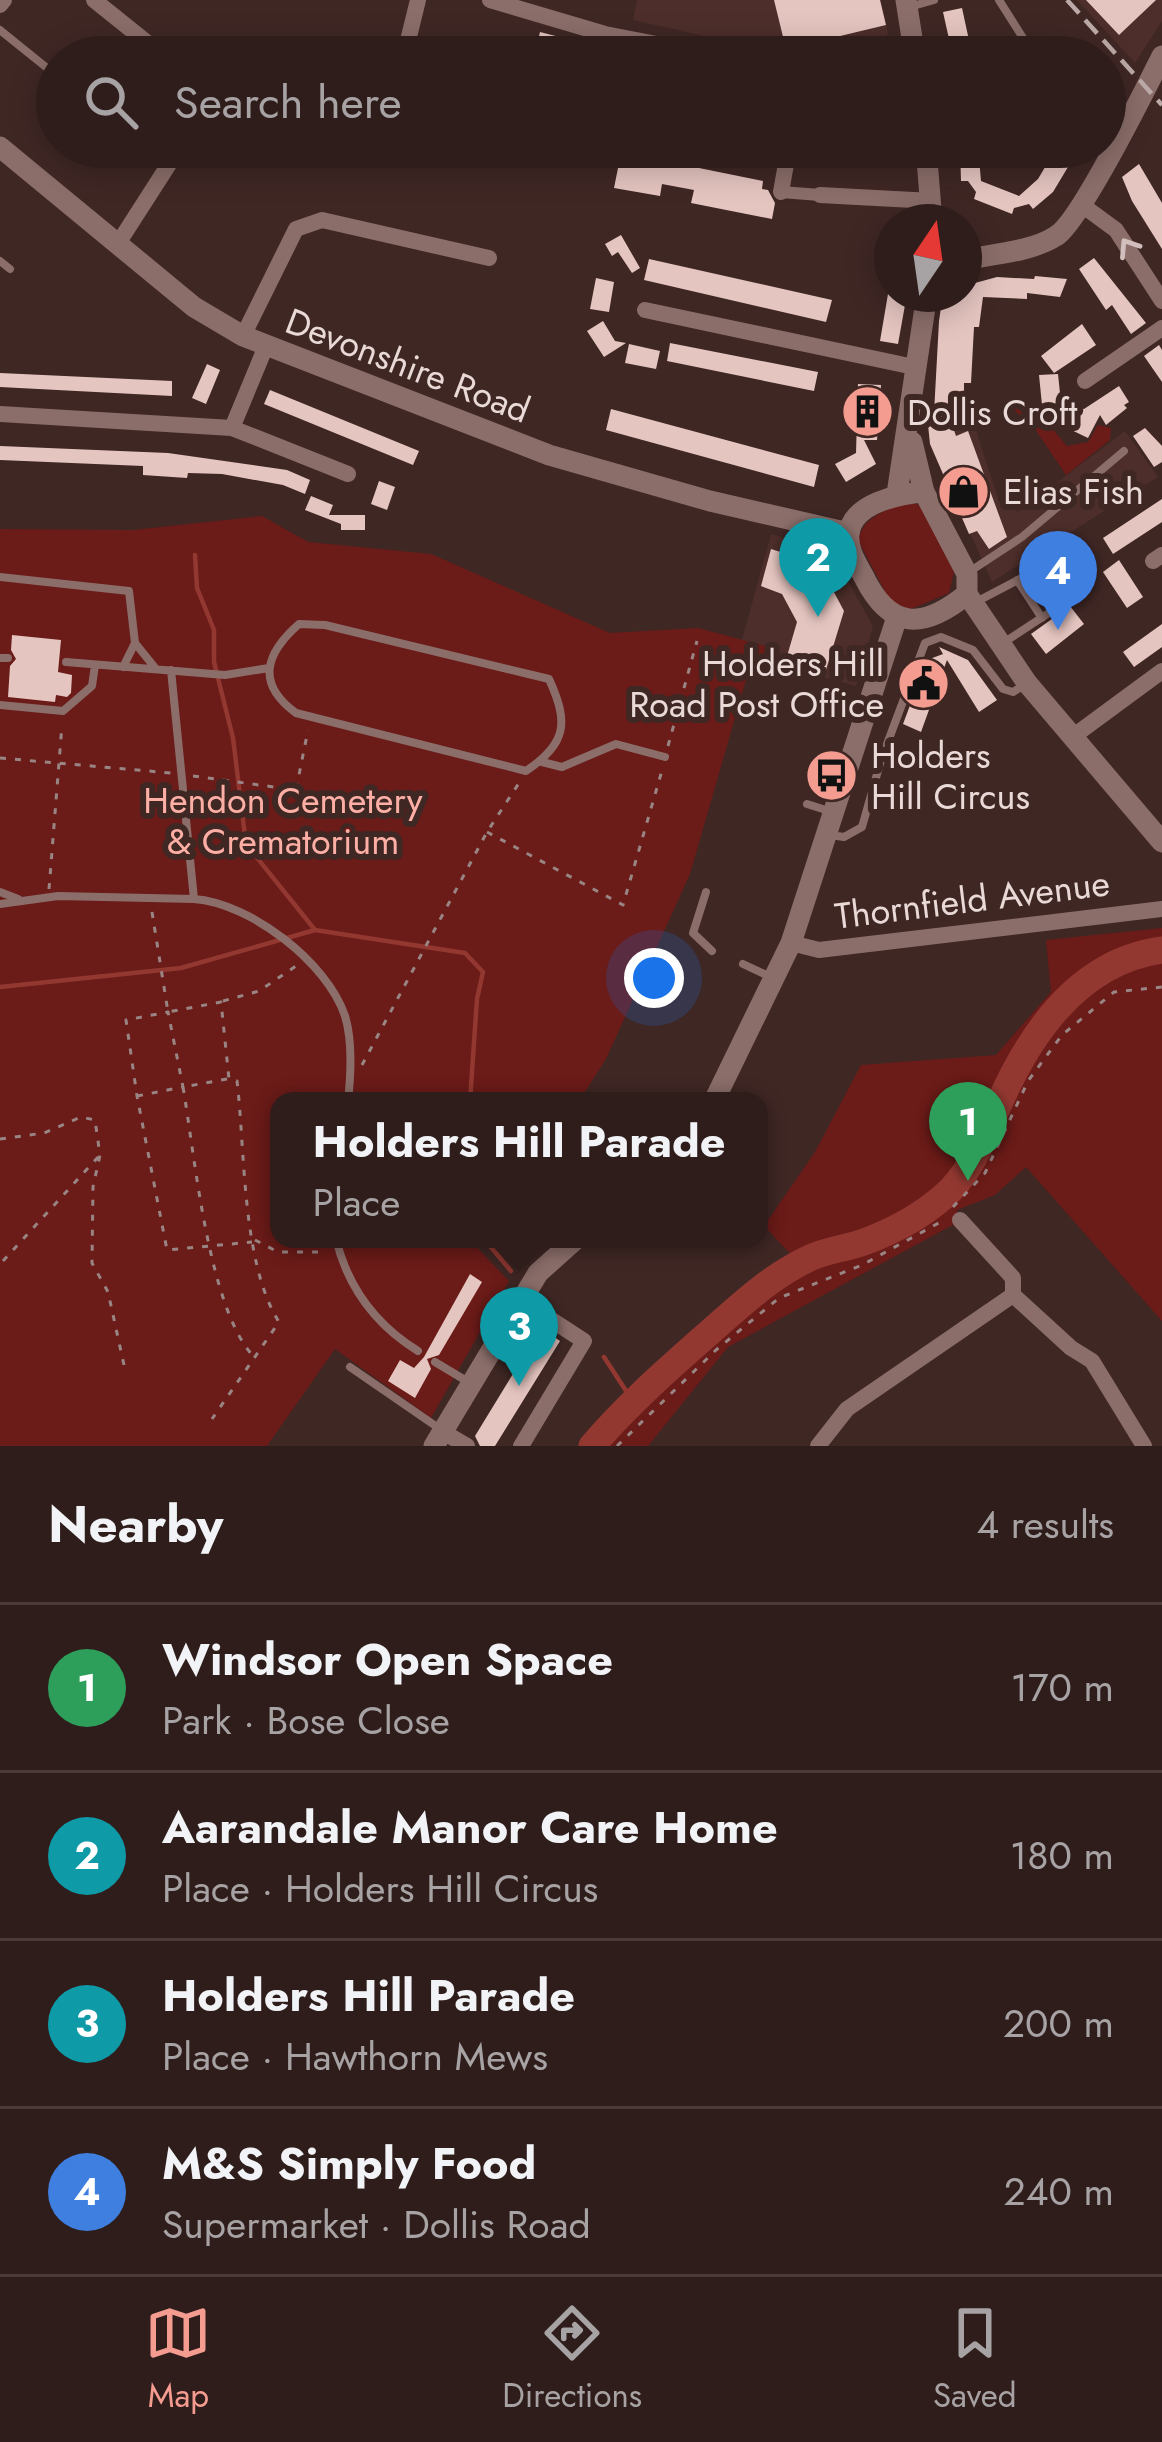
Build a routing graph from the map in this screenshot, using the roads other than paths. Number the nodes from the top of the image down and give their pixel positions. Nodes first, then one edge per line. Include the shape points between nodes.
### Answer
1 (94, 0) edge
2 (418, 0) edge
3 (490, 0) edge
4 (934, 0) edge
5 (998, 0) edge
6 (907, 3) edge
7 (0, 30) edge
8 (605, 34) joint
9 (139, 36) edge
10 (409, 36) edge
11 (615, 36) edge
12 (912, 36) edge
13 (1021, 36) edge
14 (1162, 56) edge
15 (36, 59) edge
16 (1126, 114) edge
17 (0, 147) edge
18 (167, 168) edge
19 (785, 168) edge
20 (928, 168) edge
21 (1098, 168) edge
22 (782, 192) joint
23 (820, 195) joint
24 (879, 204) edge
25 (931, 204) edge
26 (1082, 205) junction
27 (119, 242) junction
28 (982, 256) edge
29 (489, 258) dead end
30 (0, 261) edge
31 (10, 269) dead end
32 (1162, 301) edge
33 (645, 310) dead end
34 (924, 312) edge
35 (1162, 328) edge
36 (244, 336) junction
37 (266, 346) junction
38 (914, 367) junction
39 (1085, 381) dead end
40 (0, 414) edge
41 (907, 424) junction
42 (232, 428) junction
43 (1124, 451) dead end
44 (348, 474) dead end
45 (924, 492) junction
46 (897, 494) junction
47 (849, 533) junction
48 (0, 577) edge
49 (1017, 580) junction
50 (969, 590) junction
51 (897, 617) junction
52 (1042, 618) junction
53 (135, 643) junction
54 (1000, 645) junction
55 (66, 662) dead end
56 (95, 664) junction
57 (123, 667) junction
58 (269, 668) junction
59 (156, 670) junction
60 (171, 670) junction
61 (1162, 671) edge
62 (1027, 683) junction
63 (0, 705) edge
64 (840, 711) dead end
65 (865, 718) junction
66 (1071, 739) junction
67 (665, 758) road end
68 (540, 761) junction
69 (807, 804) dead end
70 (832, 824) junction
71 (1162, 842) edge
72 (0, 892) edge
73 (706, 892) dead end
74 (194, 899) junction
75 (19, 900) junction
76 (0, 904) edge
77 (1162, 909) edge
78 (791, 943) junction
79 (712, 950) dead end
80 (742, 964) dead end
81 (774, 979) junction
82 (349, 1092) edge
83 (718, 1092) edge
84 (960, 1220) dead end
85 (339, 1248) edge
86 (566, 1248) edge
87 (1013, 1295) junction
88 (521, 1300) junction
89 (418, 1351) dead end
90 (435, 1362) dead end
91 (350, 1367) dead end
92 (471, 1384) junction
93 (439, 1439) edge
94 (467, 1446) edge
95 (521, 1446) edge
96 (818, 1446) edge
97 (1144, 1446) edge

1 - 9 street
2 - 10 street
3 - 8 street
4 - 6 lane
5 - 13 lane
6 - 12 main road
7 - 15 lane
8 - 11 street
14 - 16 main road
17 - 27 main road, Devonshire Road
18 - 27 street
19 - 22 street
20 - 25 main road
21 - 26 main road
22 - 23 street
23 - 24 street
26 - 28 main road via 1059,235
32 -> 26 street via 1116,230
27 - 36 main road, Devonshire Road via 194,307
29 - 36 street via 308,222 296,229
30 - 31 lane
33 - 38 street
34 - 38 main road
35 - 39 street
36 - 37 main road, Devonshire Road
37 - 42 street
37 - 47 main road, Devonshire Road via 550,455
38 - 41 main road
40 - 42 street
41 - 45 main road
41 - 46 main road
42 - 44 street
43 - 50 lane
45 - 46 main road
45 - 50 main road
46 - 47 main road via 861,512
47 - 51 main road via 876,602
48 - 53 lane via 129,591
49 - 50 lane
49 - 52 lane
49 - 52 lane via 1049,574 1063,602
50 - 51 main road via 927,615
50 - 54 main road
51 - 65 main road
52 - 54 lane
53 - 57 lane
53 - 59 lane
54 - 62 main road
55 - 56 lane
56 - 57 lane
56 - 63 lane via 92,686 64,711
57 - 59 lane
58 - 60 lane via 226,675
58 - 68 lane via 281,703 296,713 526,772
58 - 68 lane via 280,641 299,624 325,625 549,679 561,734
59 - 60 lane
60 - 74 lane
61 - 66 street
62 - 66 main road
62 - 70 lane via 1003,689 973,650 941,637 925,644 862,827 844,837
64 - 65 lane
65 - 70 main road
66 - 71 main road
67 - 68 lane via 616,744 562,767
69 - 70 lane
70 - 78 main road
72 - 75 lane
73 - 79 lane via 693,933
74 - 75 lane
74 - 82 lane via 254,919 331,989 349,1039
75 - 76 lane
77 - 78 street, Thornfield Avenue via 820,950
78 - 81 main road
80 - 81 lane
81 - 83 main road
84 - 87 street via 1013,1278
85 - 89 lane via 374,1317
86 - 88 main road
87 - 96 street via 847,1409
87 - 97 street via 1093,1361
88 - 92 main road
88 - 95 street via 584,1341
90 - 92 lane
91 - 93 lane
92 - 93 main road
93 - 94 street

